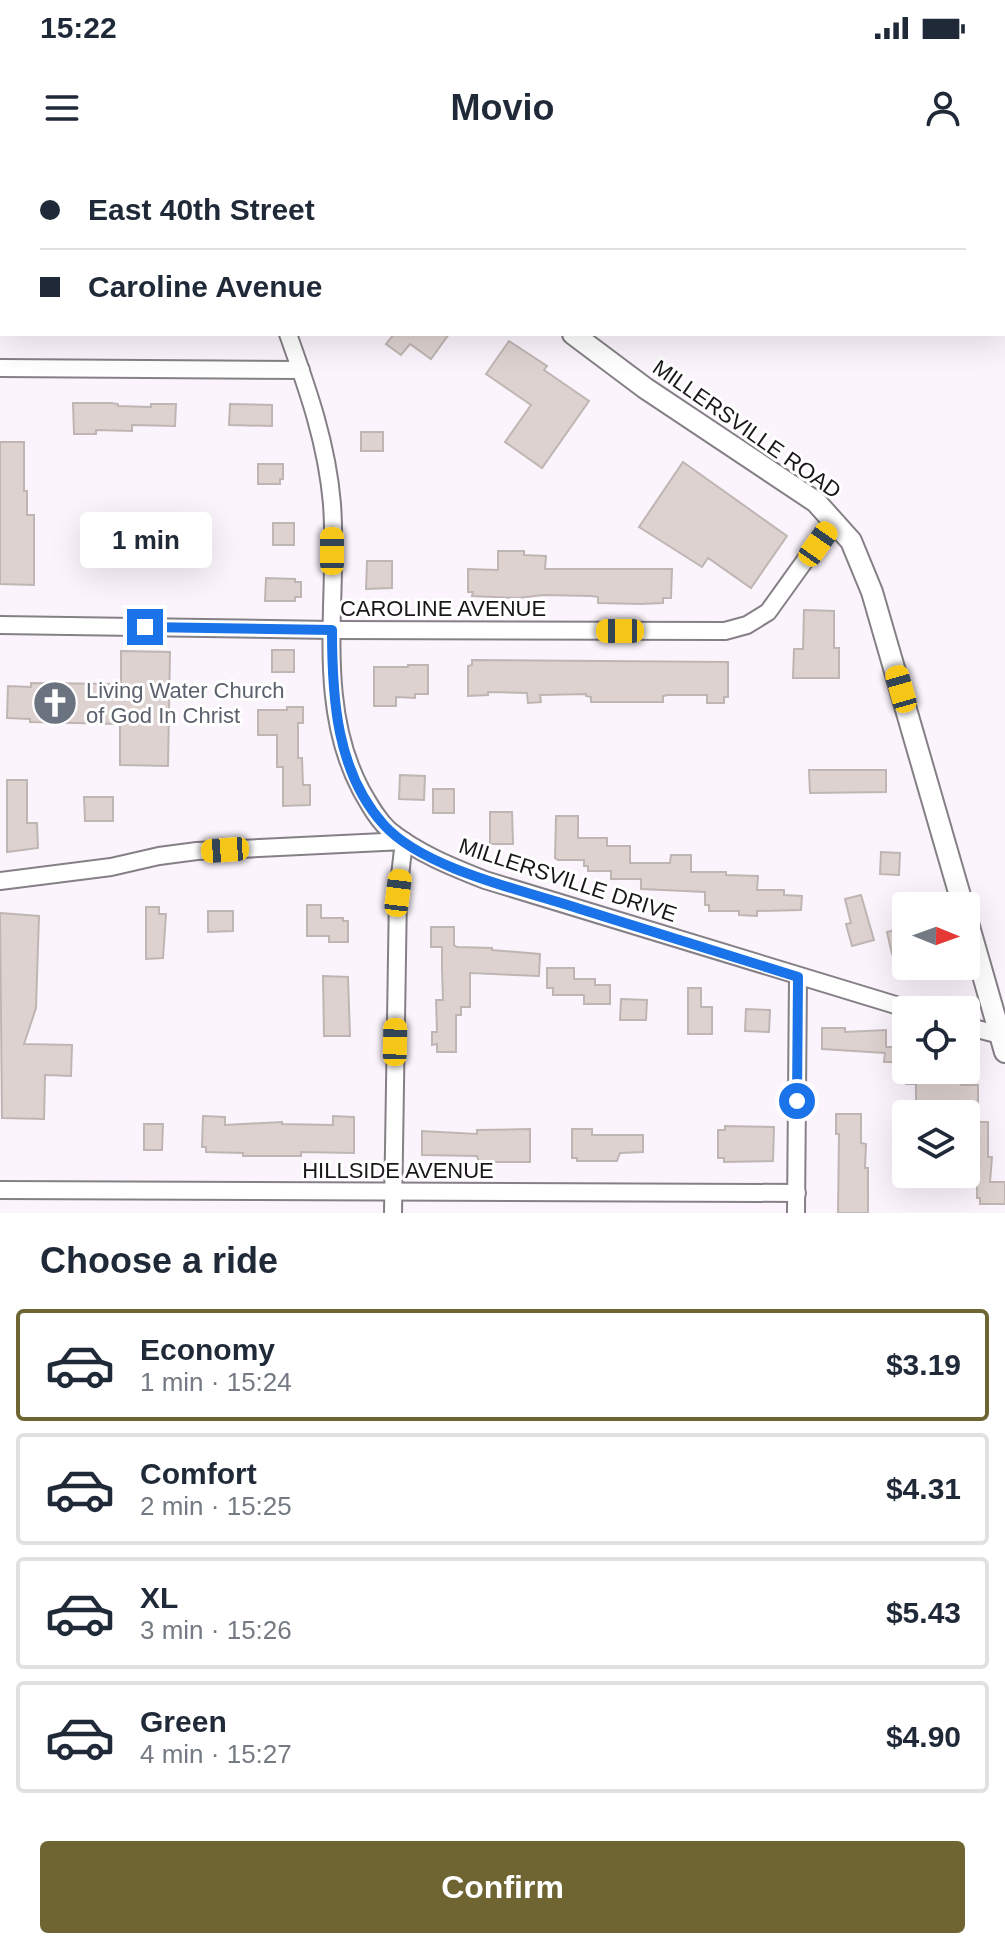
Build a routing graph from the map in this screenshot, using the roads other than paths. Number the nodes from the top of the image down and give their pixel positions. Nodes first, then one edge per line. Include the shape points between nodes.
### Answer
1 (289, 336) edge
2 (576, 336) edge
3 (0, 368) edge
4 (301, 370) junction
5 (834, 520) junction
6 (0, 625) edge
7 (332, 630) junction
8 (404, 841) junction
9 (0, 881) edge
10 (959, 892) edge
11 (980, 966) edge
12 (798, 977) junction
13 (892, 1004) edge
14 (980, 1033) edge
15 (1002, 1044) edge
16 (0, 1190) edge
17 (393, 1192) junction
18 (797, 1193) junction
19 (393, 1213) edge
20 (796, 1213) edge

1 - 4 street, MILLERSVILLE DRIVE
2 - 5 street, MILLERSVILLE ROAD via 816,502
3 - 4 street
4 - 7 street, MILLERSVILLE DRIVE via 330,484
5 - 7 street, CAROLINE AVENUE via 773,607 732,630
5 - 10 street, MILLERSVILLE ROAD via 867,574
6 - 7 street, CAROLINE AVENUE
7 - 8 street, MILLERSVILLE DRIVE via 333,691 345,754 368,802
8 - 9 street via 197,851
8 - 12 street, MILLERSVILLE DRIVE via 485,880
8 - 17 street via 398,893
11 - 15 street
12 - 13 street, MILLERSVILLE DRIVE
12 - 18 street
14 - 15 street
16 - 17 street, HILLSIDE AVENUE
17 - 18 street, HILLSIDE AVENUE
17 - 19 street
18 - 20 street

